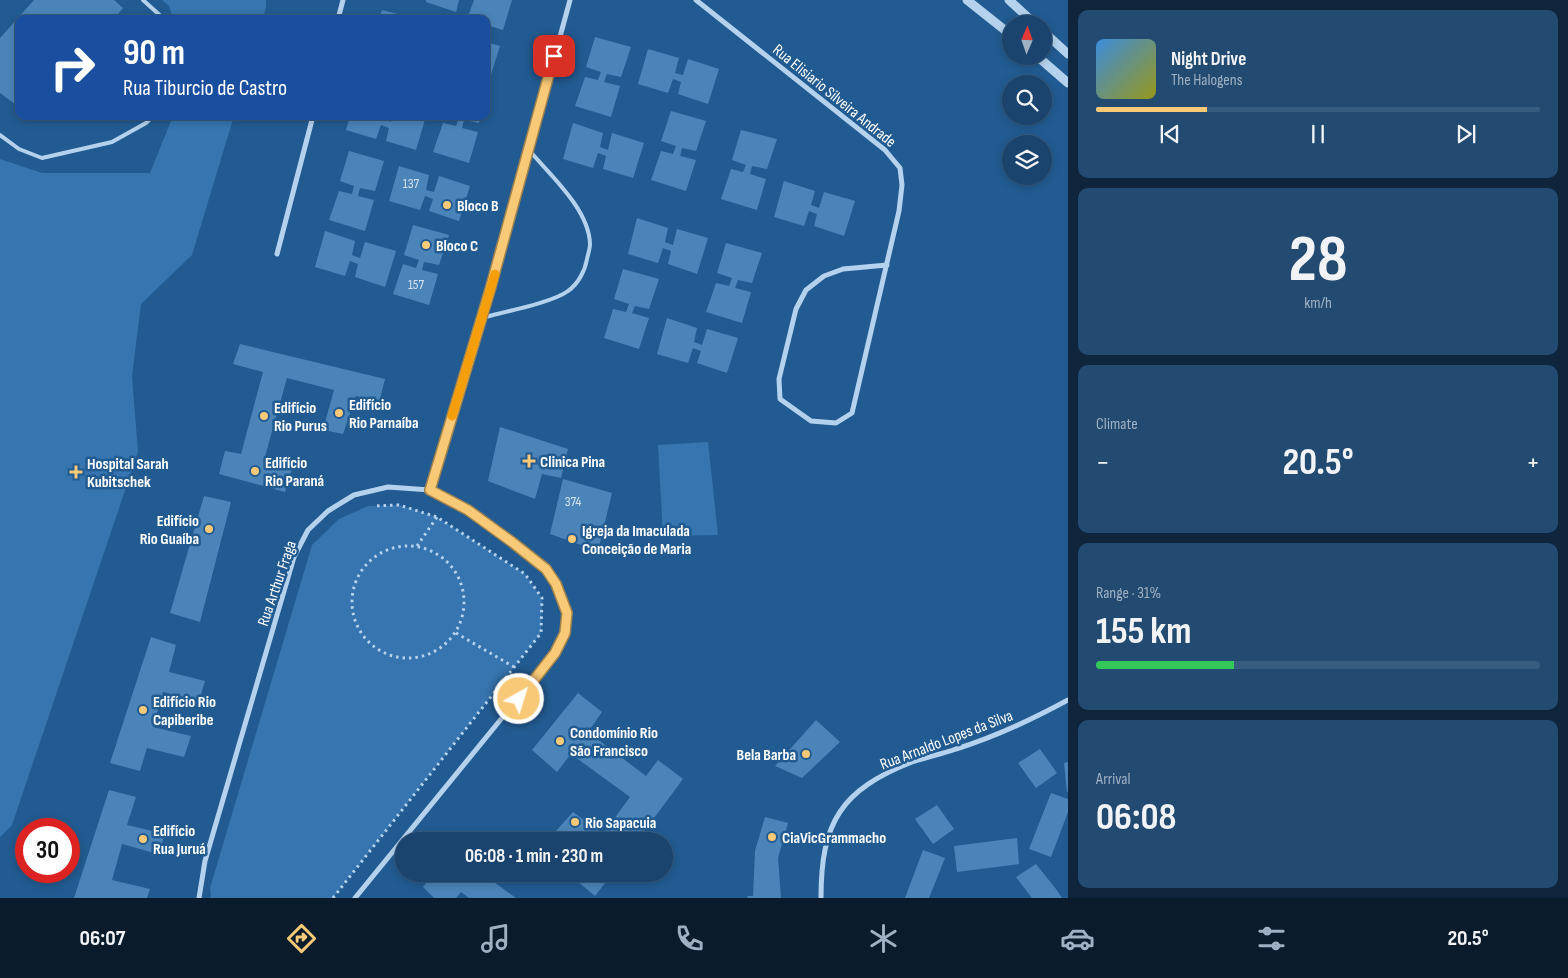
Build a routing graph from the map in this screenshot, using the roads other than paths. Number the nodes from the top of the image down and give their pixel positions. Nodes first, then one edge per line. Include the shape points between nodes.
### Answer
1 (143, 0) edge
2 (343, 0) edge
3 (570, 0) edge
4 (696, 0) edge
5 (966, 0) edge
6 (1009, 0) edge
7 (160, 15) edge
8 (339, 15) edge
9 (1025, 15) edge
10 (1002, 28) edge
11 (1052, 39) edge
12 (1068, 54) edge
13 (1047, 65) edge
14 (1068, 83) edge
15 (149, 120) edge
16 (312, 120) edge
17 (0, 135) edge
18 (529, 150) junction
19 (277, 254) dead end
20 (887, 264) junction
21 (481, 318) junction
22 (430, 490) junction
23 (1068, 700) edge
24 (199, 898) edge
25 (355, 898) edge
26 (822, 898) edge

1 - 7 lane
2 - 8 street
3 - 18 street
4 - 20 street, Rua Elisiario Silveira Andrade via 885,150 900,168 899,211
5 - 10 street
6 - 9 street
11 - 12 street
13 - 14 street
15 - 17 lane via 112,142 42,158 18,149
16 - 19 street
18 - 21 street
18 - 21 lane via 576,205 586,223 590,244 586,266 578,282 555,298
20 - 20 street, Rua Elisiario Silveira Andrade via 852,413 836,422 811,421 780,399 779,380 796,309 806,290 824,276 843,269
21 - 22 street
22 - 24 street, Rua Arthur Fraga via 388,487 354,495 328,511 308,530 294,557 229,776 205,861
22 - 25 street, Rua Arthur Fraga via 468,510 546,569 556,584 567,613 565,633 555,653
23 - 26 street, Rua Arnaldo Lopes da Silva via 958,749 884,774 859,790 841,808 830,828 821,874

